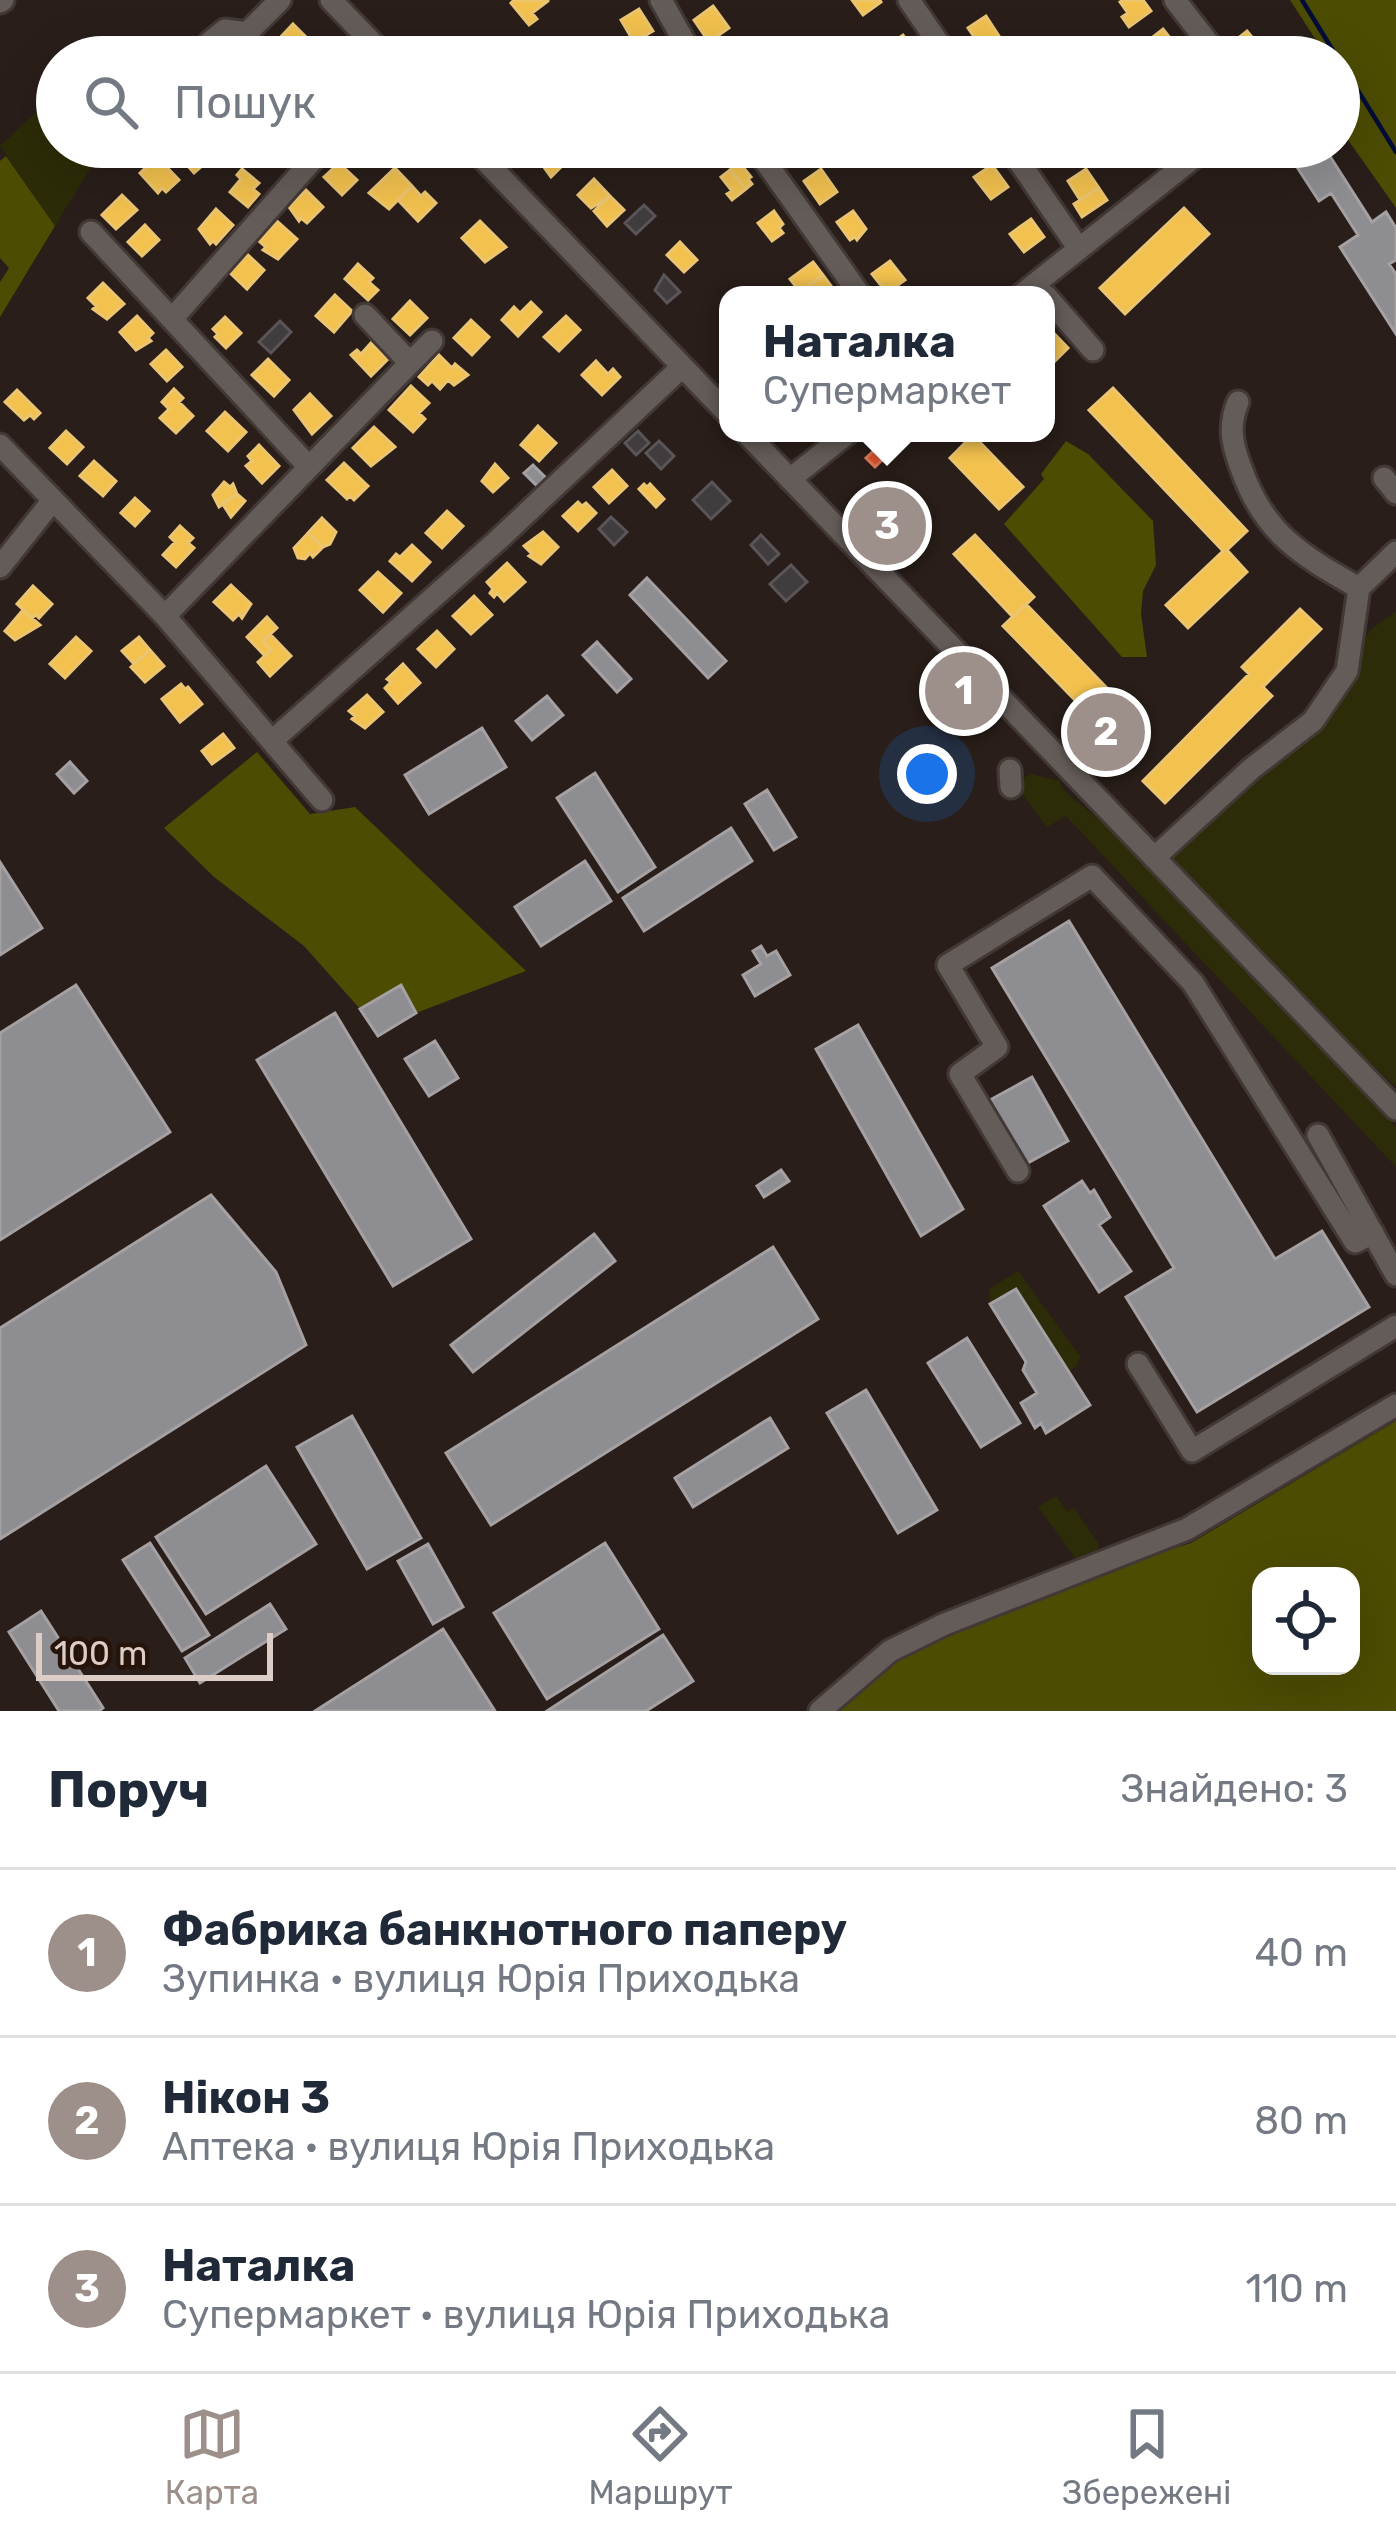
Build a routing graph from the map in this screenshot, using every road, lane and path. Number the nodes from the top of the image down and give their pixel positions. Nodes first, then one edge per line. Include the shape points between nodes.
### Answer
1 (280, 0) edge
2 (331, 0) edge
3 (661, 0) edge
4 (909, 0) edge
5 (1175, 0) edge
6 (218, 36) edge
7 (366, 36) edge
8 (681, 36) edge
9 (934, 36) edge
10 (1203, 36) edge
11 (306, 168) edge
12 (492, 168) edge
13 (770, 168) edge
14 (1024, 168) edge
15 (1181, 168) edge
16 (91, 232) dead end
17 (1079, 249) junction
18 (854, 286) edge
19 (1043, 286) edge
20 (1055, 311) edge
21 (365, 316) dead end
22 (172, 320) junction
23 (431, 341) dead end
24 (1093, 350) dead end
25 (410, 363) junction
26 (682, 367) junction
27 (1238, 403) dead end
28 (719, 405) edge
29 (755, 442) edge
30 (836, 442) edge
31 (0, 446) edge
32 (308, 466) junction
33 (790, 478) junction
34 (53, 500) junction
35 (1393, 557) edge
36 (0, 567) edge
37 (1359, 588) junction
38 (165, 616) junction
39 (272, 741) junction
40 (322, 800) dead end
41 (1154, 858) junction
42 (1396, 1109) edge
43 (1318, 1135) dead end
44 (1018, 1171) dead end
45 (1373, 1233) junction
46 (1396, 1275) edge
47 (1396, 1326) edge
48 (1138, 1364) dead end
49 (1396, 1405) edge
50 (820, 1711) edge

1 - 6 street via 247,33
2 - 7 street
3 - 8 street
4 - 9 street
5 - 10 street
11 - 22 street
12 - 26 street
13 - 18 street
14 - 17 street
15 - 17 street
16 - 22 street
17 - 19 street
20 - 24 street
21 - 25 street
22 - 32 street
23 - 25 street
25 - 32 street
26 - 28 street
26 - 39 street
27 - 37 street via 1232,439 1259,510 1302,555
29 - 33 street
30 - 33 street
31 - 34 street
32 - 38 street
33 - 41 street
34 - 36 street
34 - 38 street
35 - 37 street
37 - 41 street via 1347,671 1313,721
38 - 39 street
39 - 40 street
41 - 42 street
43 - 45 street
44 - 45 street via 960,1074 997,1047 947,965 1092,876 1193,983 1355,1243
45 - 46 street
47 - 48 street via 1192,1451
49 - 50 street via 1187,1529 890,1651

